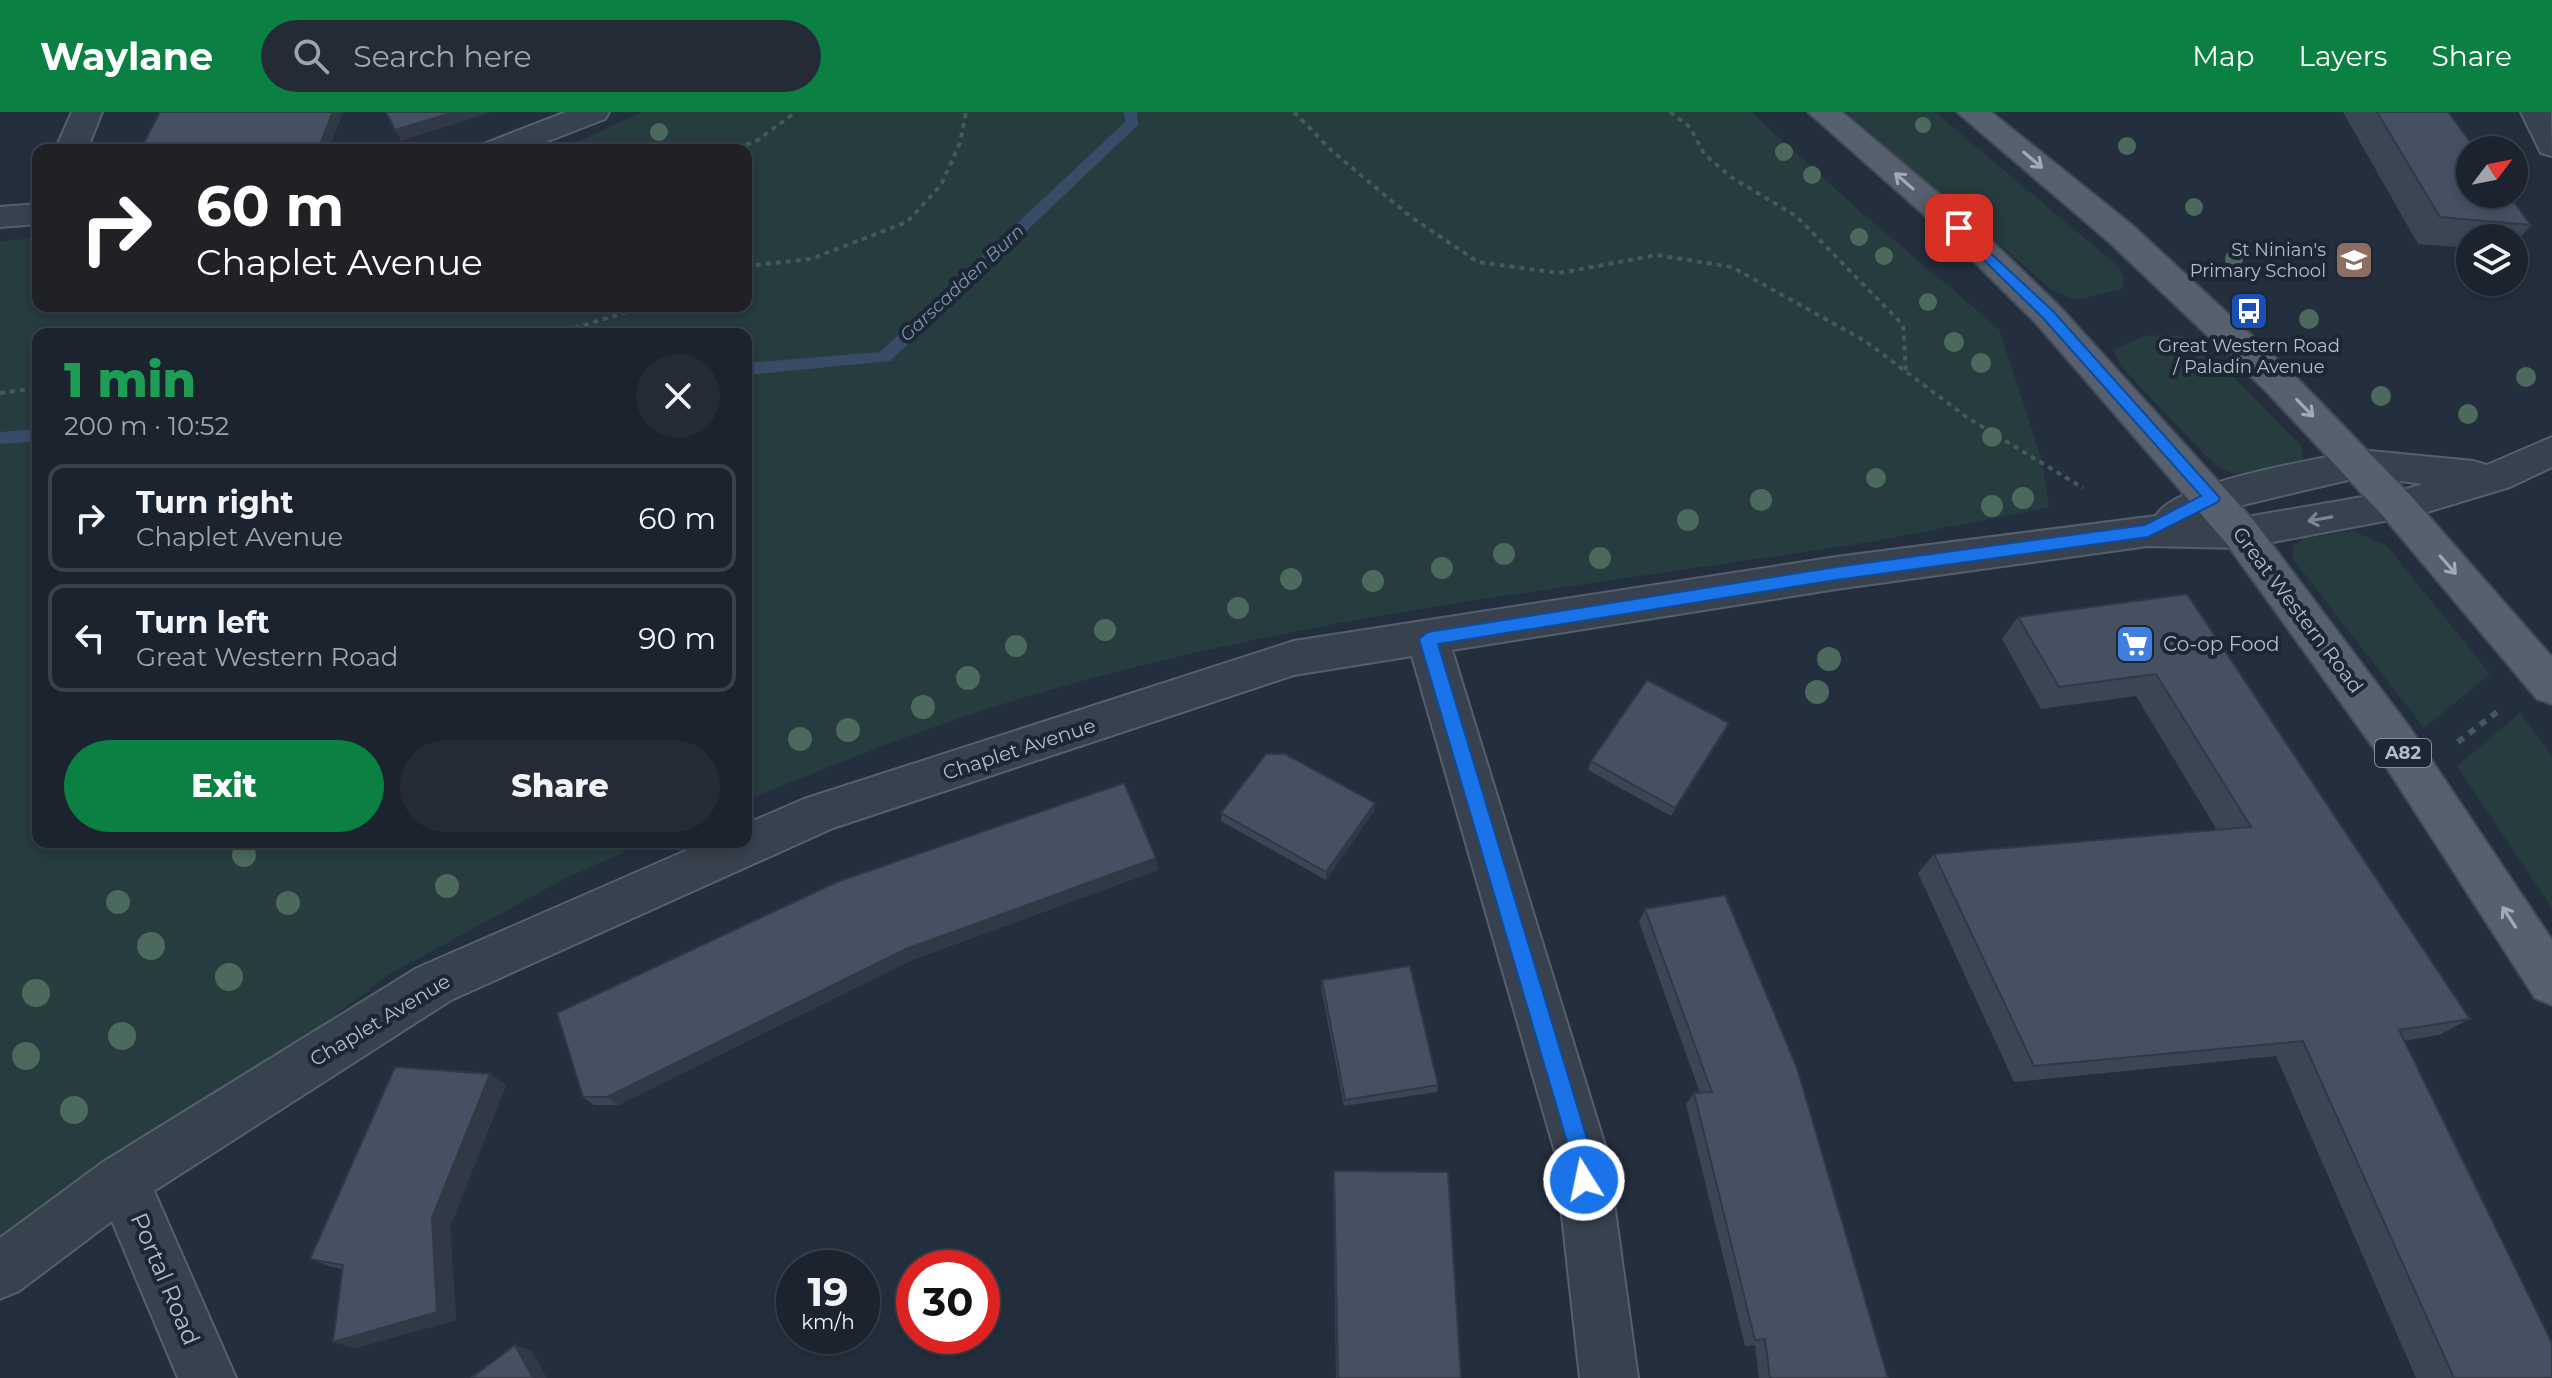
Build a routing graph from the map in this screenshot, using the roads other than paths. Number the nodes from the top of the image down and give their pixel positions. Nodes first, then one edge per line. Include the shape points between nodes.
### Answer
1 (87, 112) edge
2 (594, 112) edge
3 (1823, 112) edge
4 (1972, 112) edge
5 (2536, 112) edge
6 (74, 144) edge
7 (512, 144) edge
8 (2552, 146) edge
9 (32, 214) edge
10 (0, 217) edge
11 (2552, 451) edge
12 (2360, 464) junction
13 (2496, 477) junction
14 (2212, 498) junction
15 (2397, 506) junction
16 (2148, 531) junction
17 (2241, 533) junction
18 (1428, 639) junction
19 (2548, 682) edge
20 (752, 843) edge
21 (741, 848) edge
22 (2552, 982) edge
23 (122, 1181) junction
24 (0, 1272) edge
25 (207, 1378) edge
26 (1609, 1378) edge

1 - 6 street
2 - 7 street
14 -> 3 main road, Great Western Road / A82 via 2048,315 1959,228
4 -> 12 main road via 2120,233
5 - 8 street
9 - 10 street
11 - 13 street, Chaplet Avenue
12 - 13 street, Chaplet Avenue
12 - 14 street, Chaplet Avenue
12 - 15 main road
13 - 15 street, Chaplet Avenue
14 - 16 street, Chaplet Avenue
14 - 17 main road, Great Western Road / A82
15 -> 17 street, Chaplet Avenue
15 -> 19 main road
16 - 17 street, Chaplet Avenue
16 - 18 street, Chaplet Avenue via 1836,573
22 -> 17 main road, Great Western Road / A82 via 2416,774
18 - 20 street, Chaplet Avenue via 1294,658 820,813
18 - 26 street via 1581,1152
21 - 23 street, Chaplet Avenue via 434,984
23 - 24 street, Chaplet Avenue
23 - 25 street, Portal Road

